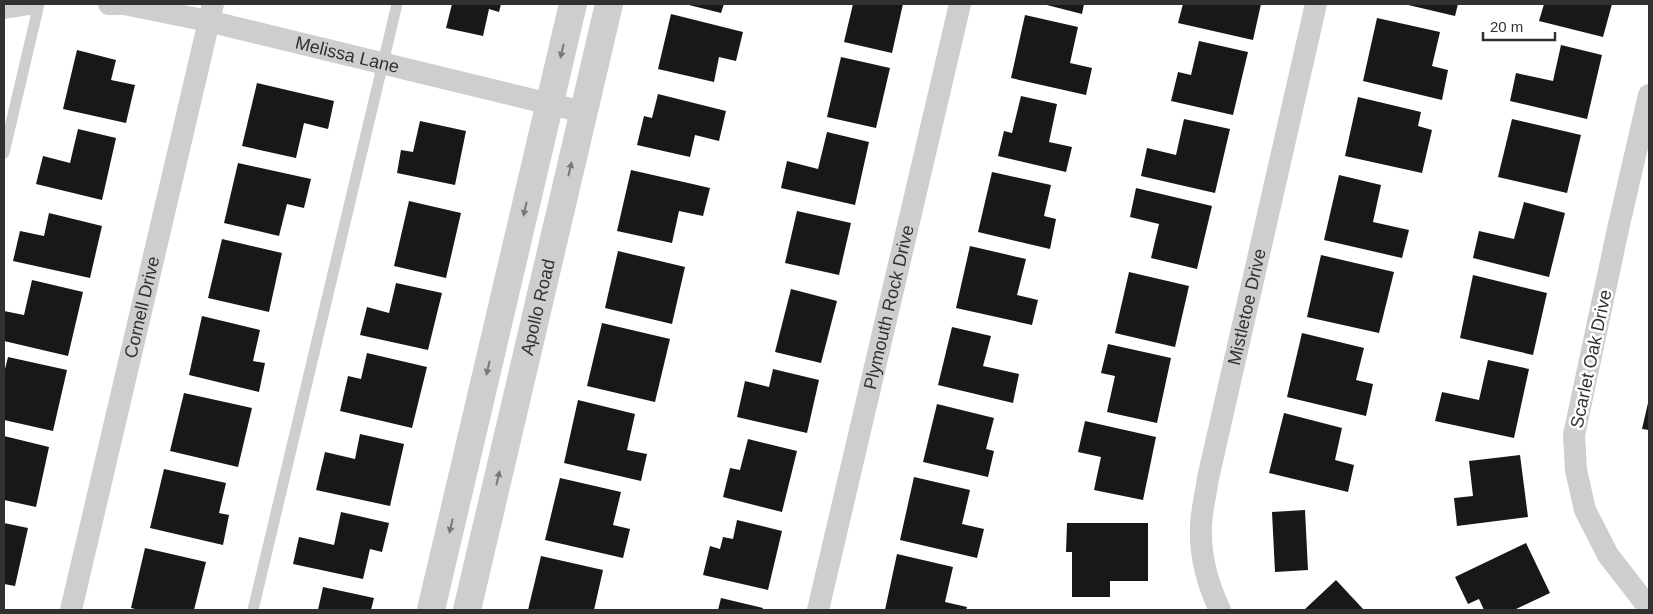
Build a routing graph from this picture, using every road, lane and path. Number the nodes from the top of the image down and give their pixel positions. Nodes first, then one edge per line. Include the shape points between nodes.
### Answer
1 (30, 4) edge
2 (39, 4) edge
3 (109, 4) edge
4 (397, 4) edge
5 (573, 4) edge
6 (609, 4) edge
7 (960, 4) edge
8 (1316, 4) edge
9 (4, 8) edge
10 (210, 12) edge
11 (383, 64) junction
12 (1649, 95) edge
13 (550, 105) junction
14 (583, 112) junction
15 (4, 153) edge
16 (1649, 608) edge
17 (71, 610) edge
18 (253, 610) edge
19 (431, 610) edge
20 (467, 610) edge
21 (818, 610) edge
22 (1220, 610) edge

1 - 9 street
2 - 15 lane
3 - 10 street, Melissa Lane
4 - 11 lane
5 -> 13 street, Apollo Road
6 - 14 street, Apollo Road
7 - 21 street, Plymouth Rock Drive
8 - 22 street, Mistletoe Drive via 1208,478 1201,528 1204,566
10 - 11 street, Melissa Lane
10 - 17 street, Cornell Drive
11 - 13 street, Melissa Lane
11 - 18 lane
12 - 16 street, Scarlet Oak Drive via 1574,435 1576,470 1585,510 1608,555
13 - 14 street, Melissa Lane
13 -> 19 street, Apollo Road
20 -> 14 street, Apollo Road

